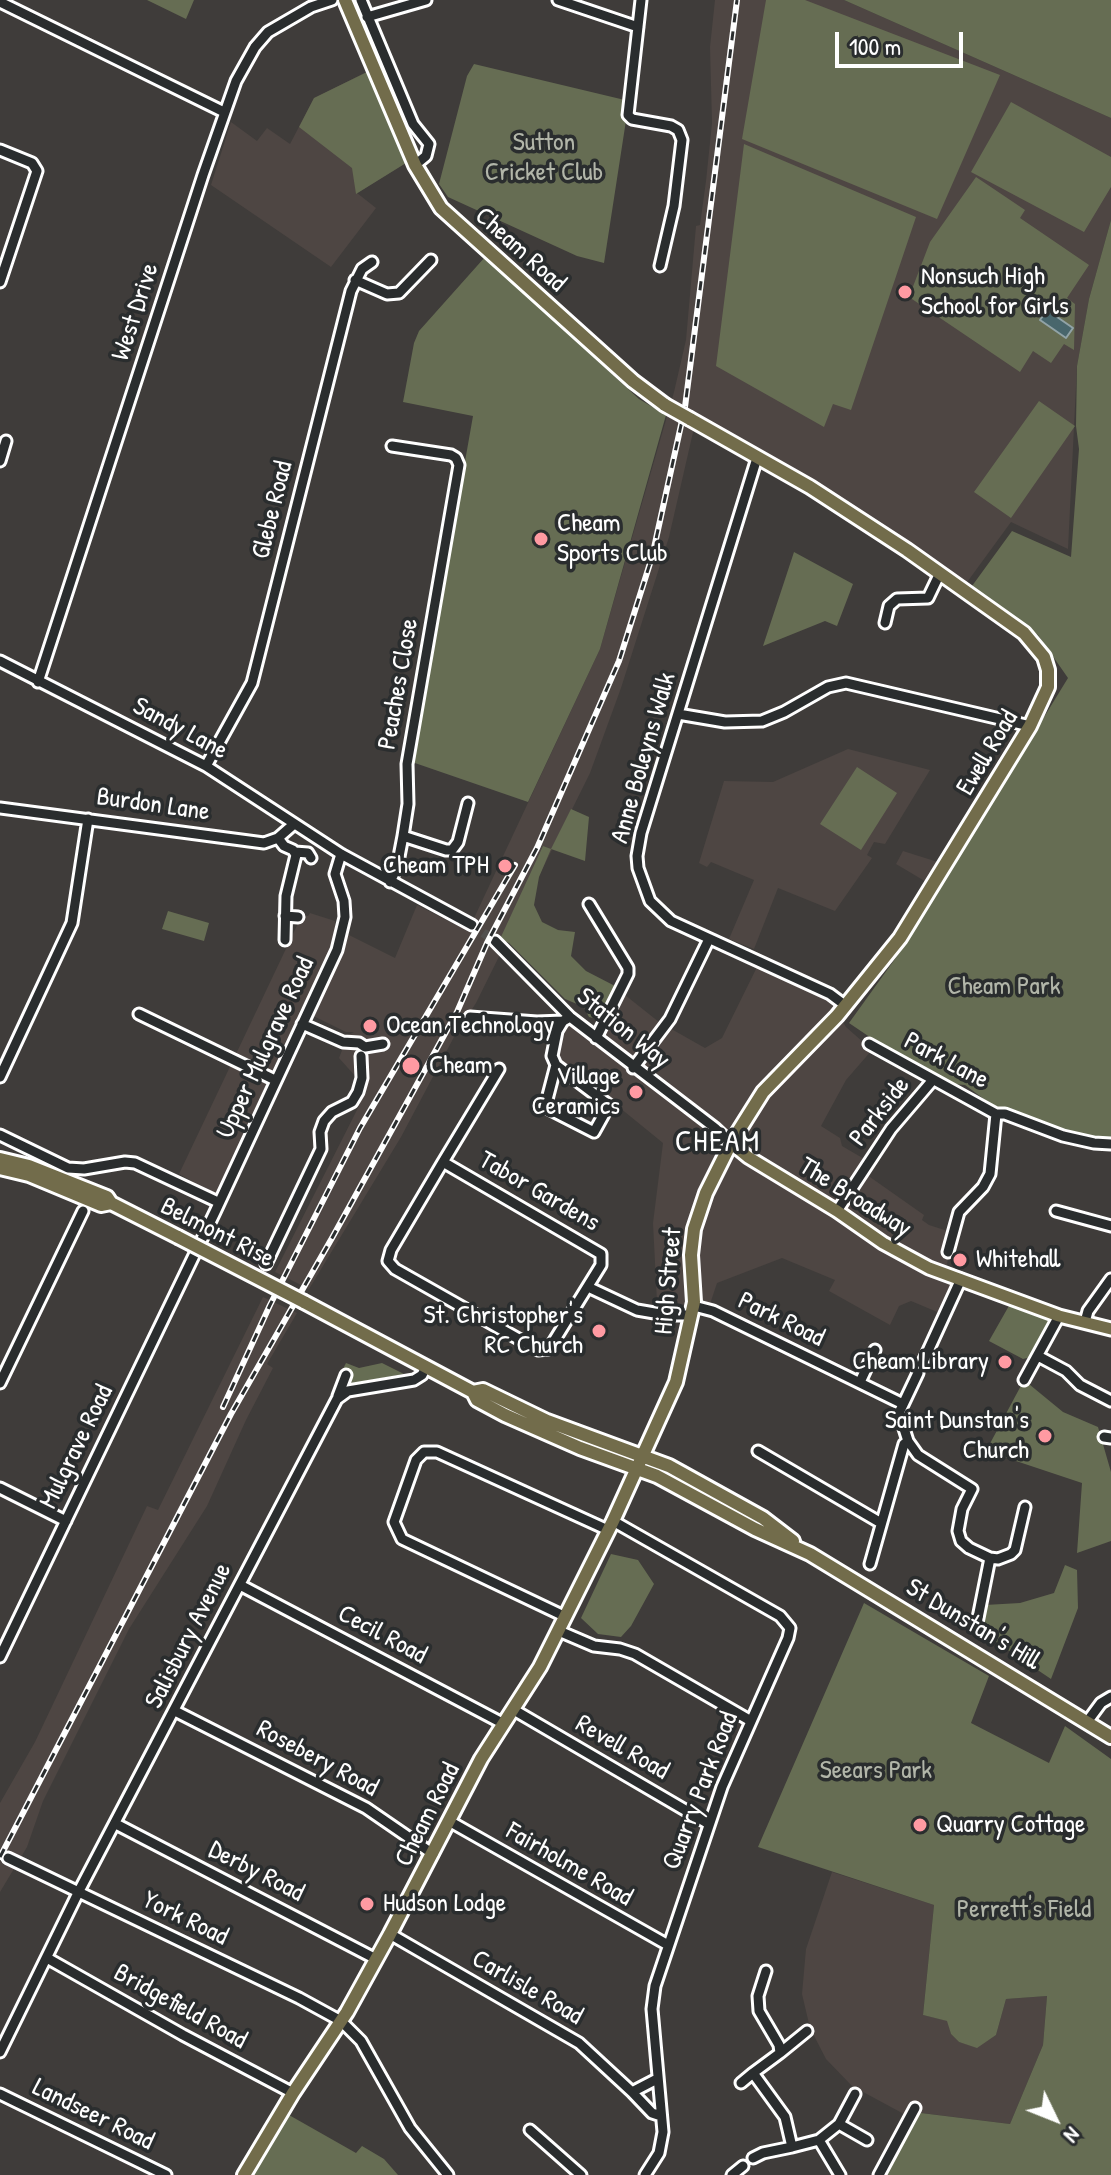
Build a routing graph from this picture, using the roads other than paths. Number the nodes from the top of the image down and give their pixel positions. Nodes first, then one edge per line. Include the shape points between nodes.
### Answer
1 (345, 0) edge
2 (361, 0) edge
3 (426, 0) edge
4 (558, 0) edge
5 (641, 0) edge
6 (327, 1) edge
7 (0, 2) edge
8 (367, 17) junction
9 (638, 27) junction
10 (224, 112) junction
11 (0, 150) edge
12 (415, 165) junction
13 (431, 260) dead end
14 (372, 262) dead end
15 (660, 266) dead end
16 (355, 280) junction
17 (0, 282) edge
18 (6, 441) dead end
19 (392, 446) dead end
20 (0, 458) edge
21 (757, 458) junction
22 (940, 573) junction
23 (928, 598) junction
24 (939, 602) dead end
25 (885, 623) dead end
26 (0, 661) edge
27 (38, 682) junction
28 (678, 714) junction
29 (1030, 726) junction
30 (206, 766) junction
31 (468, 803) dead end
32 (0, 808) edge
33 (88, 819) junction
34 (294, 824) junction
35 (403, 836) junction
36 (278, 838) junction
37 (295, 852) junction
38 (336, 852) junction
39 (311, 858) dead end
40 (390, 882) junction
41 (589, 904) dead end
42 (285, 916) junction
43 (298, 917) dead end
44 (472, 925) tunnel mouth
45 (709, 939) junction
46 (285, 940) dead end
47 (495, 941) tunnel mouth
48 (846, 1006) junction
49 (139, 1014) dead end
50 (470, 1017) dead end
51 (566, 1019) junction
52 (302, 1024) junction
53 (596, 1038) junction
54 (383, 1044) dead end
55 (869, 1044) dead end
56 (362, 1056) junction
57 (556, 1065) junction
58 (633, 1068) junction
59 (499, 1069) dead end
60 (0, 1077) edge
61 (275, 1080) junction
62 (932, 1081) junction
63 (996, 1114) junction
64 (0, 1135) edge
65 (731, 1143) junction
66 (1111, 1144) edge
67 (0, 1159) edge
68 (443, 1162) junction
69 (0, 1168) edge
70 (218, 1202) junction
71 (111, 1203) junction
72 (83, 1211) dead end
73 (837, 1211) junction
74 (1056, 1211) dead end
75 (1111, 1226) edge
76 (948, 1252) dead end
77 (194, 1255) joint
78 (266, 1264) dead end
79 (961, 1279) junction
80 (1111, 1279) edge
81 (588, 1287) junction
82 (693, 1311) junction
83 (1059, 1316) junction
84 (1085, 1322) junction
85 (1111, 1329) edge
86 (875, 1350) dead end
87 (1038, 1356) junction
88 (426, 1367) junction
89 (346, 1375) dead end
90 (1024, 1380) dead end
91 (860, 1382) junction
92 (0, 1383) edge
93 (473, 1392) junction
94 (337, 1399) junction
95 (1111, 1401) edge
96 (903, 1404) junction
97 (908, 1441) junction
98 (758, 1451) dead end
99 (643, 1455) junction
100 (637, 1468) junction
101 (0, 1488) edge
102 (1025, 1507) dead end
103 (66, 1521) junction
104 (881, 1523) junction
105 (606, 1525) junction
106 (810, 1554) junction
107 (990, 1558) junction
108 (870, 1564) dead end
109 (240, 1585) junction
110 (566, 1617) junction
111 (977, 1623) dead end
112 (559, 1631) junction
113 (0, 1657) edge
114 (1111, 1697) edge
115 (514, 1710) junction
116 (175, 1711) junction
117 (751, 1721) junction
118 (1087, 1722) junction
119 (504, 1724) junction
120 (1111, 1737) edge
121 (449, 1821) junction
122 (116, 1824) junction
123 (709, 1824) junction
124 (433, 1854) junction
125 (8, 1858) dead end
126 (79, 1891) junction
127 (390, 1934) junction
128 (668, 1945) junction
129 (47, 1958) junction
130 (376, 1959) junction
131 (765, 1974) dead end
132 (341, 2021) junction
133 (807, 2031) dead end
134 (0, 2052) edge
135 (780, 2053) junction
136 (753, 2073) junction
137 (657, 2079) junction
138 (741, 2083) dead end
139 (632, 2092) junction
140 (293, 2093) junction
141 (0, 2094) edge
142 (855, 2094) dead end
143 (915, 2108) dead end
144 (661, 2116) junction
145 (839, 2124) junction
146 (530, 2130) dead end
147 (819, 2140) junction
148 (867, 2140) dead end
149 (792, 2147) junction
150 (753, 2158) dead end
151 (743, 2166) dead end
152 (166, 2175) edge
153 (244, 2175) edge
154 (448, 2175) edge
155 (581, 2175) edge
156 (645, 2175) edge
157 (732, 2175) edge
158 (840, 2175) edge
159 (879, 2175) edge

1 - 12 highway, Cheam Road
2 - 8 street
3 - 8 street
4 - 9 street
5 - 9 street
6 - 10 street, West Drive via 279,24 262,39
7 - 10 street
8 - 12 street via 413,124 429,144 426,156
9 - 15 street via 628,110 632,119 671,126 681,134 674,206
10 - 27 street, West Drive
11 - 17 street via 32,163 37,171
12 - 21 highway, Cheam Road, bridge via 441,208 633,381
13 - 16 street via 399,293 387,294
14 - 16 street, Glebe Road
16 - 30 street, Glebe Road via 252,683
18 - 20 street
19 - 35 street, Peaches Close via 456,458 459,465 450,492 407,764
21 - 22 highway, Ewell Road
21 - 28 street, Anne Boleyns Walk
22 - 23 street
22 - 29 highway, Ewell Road via 1024,633 1042,653 1048,687
23 - 24 street
23 - 25 street via 897,599 889,606
26 - 27 street, Sandy Lane
27 - 30 street, Sandy Lane
28 - 29 street via 754,722 837,684 864,685
28 - 45 street, Anne Boleyns Walk via 641,833 638,868 645,891 663,915
29 - 48 highway, Ewell Road via 914,916
30 - 34 street, Sandy Lane
31 - 35 street via 452,850
32 - 33 street, Burdon Lane
33 - 36 street, Burdon Lane via 253,842
33 - 60 street via 72,923
34 - 36 street
34 - 38 street, Sandy Lane
35 - 40 street, Peaches Close
36 - 37 street
37 - 39 street
37 - 42 street
38 - 40 street
38 - 52 street, Upper Mulgrave Road via 344,928
40 - 44 street
41 - 53 street via 628,968
42 - 43 street
42 - 46 street
45 - 48 street, Anne Boleyns Walk via 783,969
45 - 58 street via 670,1019
47 - 51 street, Station Way
48 - 65 highway, Ewell Road via 763,1092
49 - 61 street
50 - 51 street
51 - 53 street, Station Way
51 - 57 street via 557,1031 552,1056
52 - 56 street via 343,1042 359,1043
52 - 61 street, Upper Mulgrave Road
53 - 58 street, Station Way
54 - 56 street
55 - 62 street, Park Lane
56 - 78 street via 361,1085 352,1102 332,1112 321,1127 321,1149
57 - 57 street via 545,1107 594,1132 609,1105
58 - 65 street, Station Way
59 - 68 street
61 - 70 street, Upper Mulgrave Road
62 - 63 street, Park Lane
62 - 73 street, Parkside via 885,1137
63 - 66 street via 1063,1136
63 - 76 street, Park Lane via 990,1174 959,1212
64 - 70 street via 68,1168 135,1163
65 - 73 main road, The Broadway
65 - 82 highway, High Street via 694,1229
67 - 71 highway, Belmont Rise via 79,1185
68 - 81 street, Tabor Gardens via 597,1250 601,1265
68 - 81 street, Tabor Gardens via 391,1250 388,1261 395,1269 544,1351
69 - 71 highway, Belmont Rise via 101,1205
70 - 77 street, Upper Mulgrave Road
71 - 88 highway, Belmont Rise, bridge
72 - 92 street
73 - 79 main road, The Broadway via 922,1265
74 - 75 street
77 - 103 street, Mulgrave Road
79 - 83 main road, The Broadway
79 - 96 street
80 - 84 street
81 - 82 street, Park Road via 637,1310 666,1315
82 - 91 street, Park Road via 713,1311
82 - 99 highway, High Street via 674,1386
83 - 84 main road, The Broadway
83 - 87 street
84 - 85 main road, The Broadway
86 - 91 street
87 - 90 street
87 - 95 street
88 - 93 highway, Belmont Rise
88 - 94 street via 414,1380 348,1391
89 - 94 street, Salisbury Avenue
91 - 96 street, Park Road
93 - 99 highway, St Dunstan's Hill via 483,1390 547,1421
93 - 100 highway, St Dunstan's Hill via 477,1400 538,1430
94 - 109 street, Salisbury Avenue
96 - 97 street via 898,1417
97 - 104 street
97 - 107 street via 918,1455 972,1489 958,1536
98 - 104 street
99 - 100 highway, High Street
99 - 106 highway, St Dunstan's Hill via 752,1512
100 - 105 highway, Cheam Road
100 - 106 highway, St Dunstan's Hill
101 - 103 street
102 - 107 street via 1015,1550 1005,1558
103 - 113 street, Mulgrave Road
104 - 108 street
105 - 110 highway, Cheam Road
105 - 110 street via 437,1452 424,1452 415,1463 394,1522 402,1539
105 - 117 street, Quarry Park Road via 788,1623 788,1638
106 - 118 highway, St Dunstan's Hill
107 - 111 street
109 - 116 street, Salisbury Avenue
109 - 119 street, Cecil Road
110 - 112 highway, Cheam Road
112 - 115 highway, Cheam Road
112 - 117 street via 594,1646 635,1654
114 - 118 street
115 - 119 highway, Cheam Road
115 - 123 street, Revell Road
116 - 122 street, Salisbury Avenue
116 - 124 street, Rosebery Road via 356,1802
117 - 123 street, Quarry Park Road
118 - 120 highway, St Dunstan's Hill
119 - 121 highway, Cheam Road
121 - 124 highway, Cheam Road
121 - 128 street, Fairholme Road
122 - 126 street, Salisbury Avenue
122 - 130 street, Derby Road
123 - 128 street, Quarry Park Road
124 - 127 highway, Cheam Road
125 - 126 street, York Road
126 - 129 street, Salisbury Avenue
126 - 132 street, York Road
127 - 130 highway, Cheam Road
127 - 139 street, Carlisle Road via 579,2043
128 - 137 street, Quarry Park Road via 652,2009
129 - 134 street, Salisbury Avenue
129 - 140 street, Bridgefield Road
130 - 132 highway, Cheam Road
131 - 135 street via 757,2003
132 - 140 highway, Cheam Road
132 - 154 street via 361,2041 410,2128
133 - 135 street
135 - 136 street
136 - 138 street
136 - 149 street via 785,2117
137 - 139 street
137 - 144 street, Quarry Park Road
139 - 144 street, Carlisle Road
140 - 153 highway, Cheam Road
141 - 152 street, Landseer Road
142 - 145 street
143 - 159 street
144 - 156 street, Quarry Park Road via 659,2153
145 - 147 street
145 - 148 street
146 - 155 street
147 - 149 street
147 - 158 street
149 - 150 street
151 - 157 street

